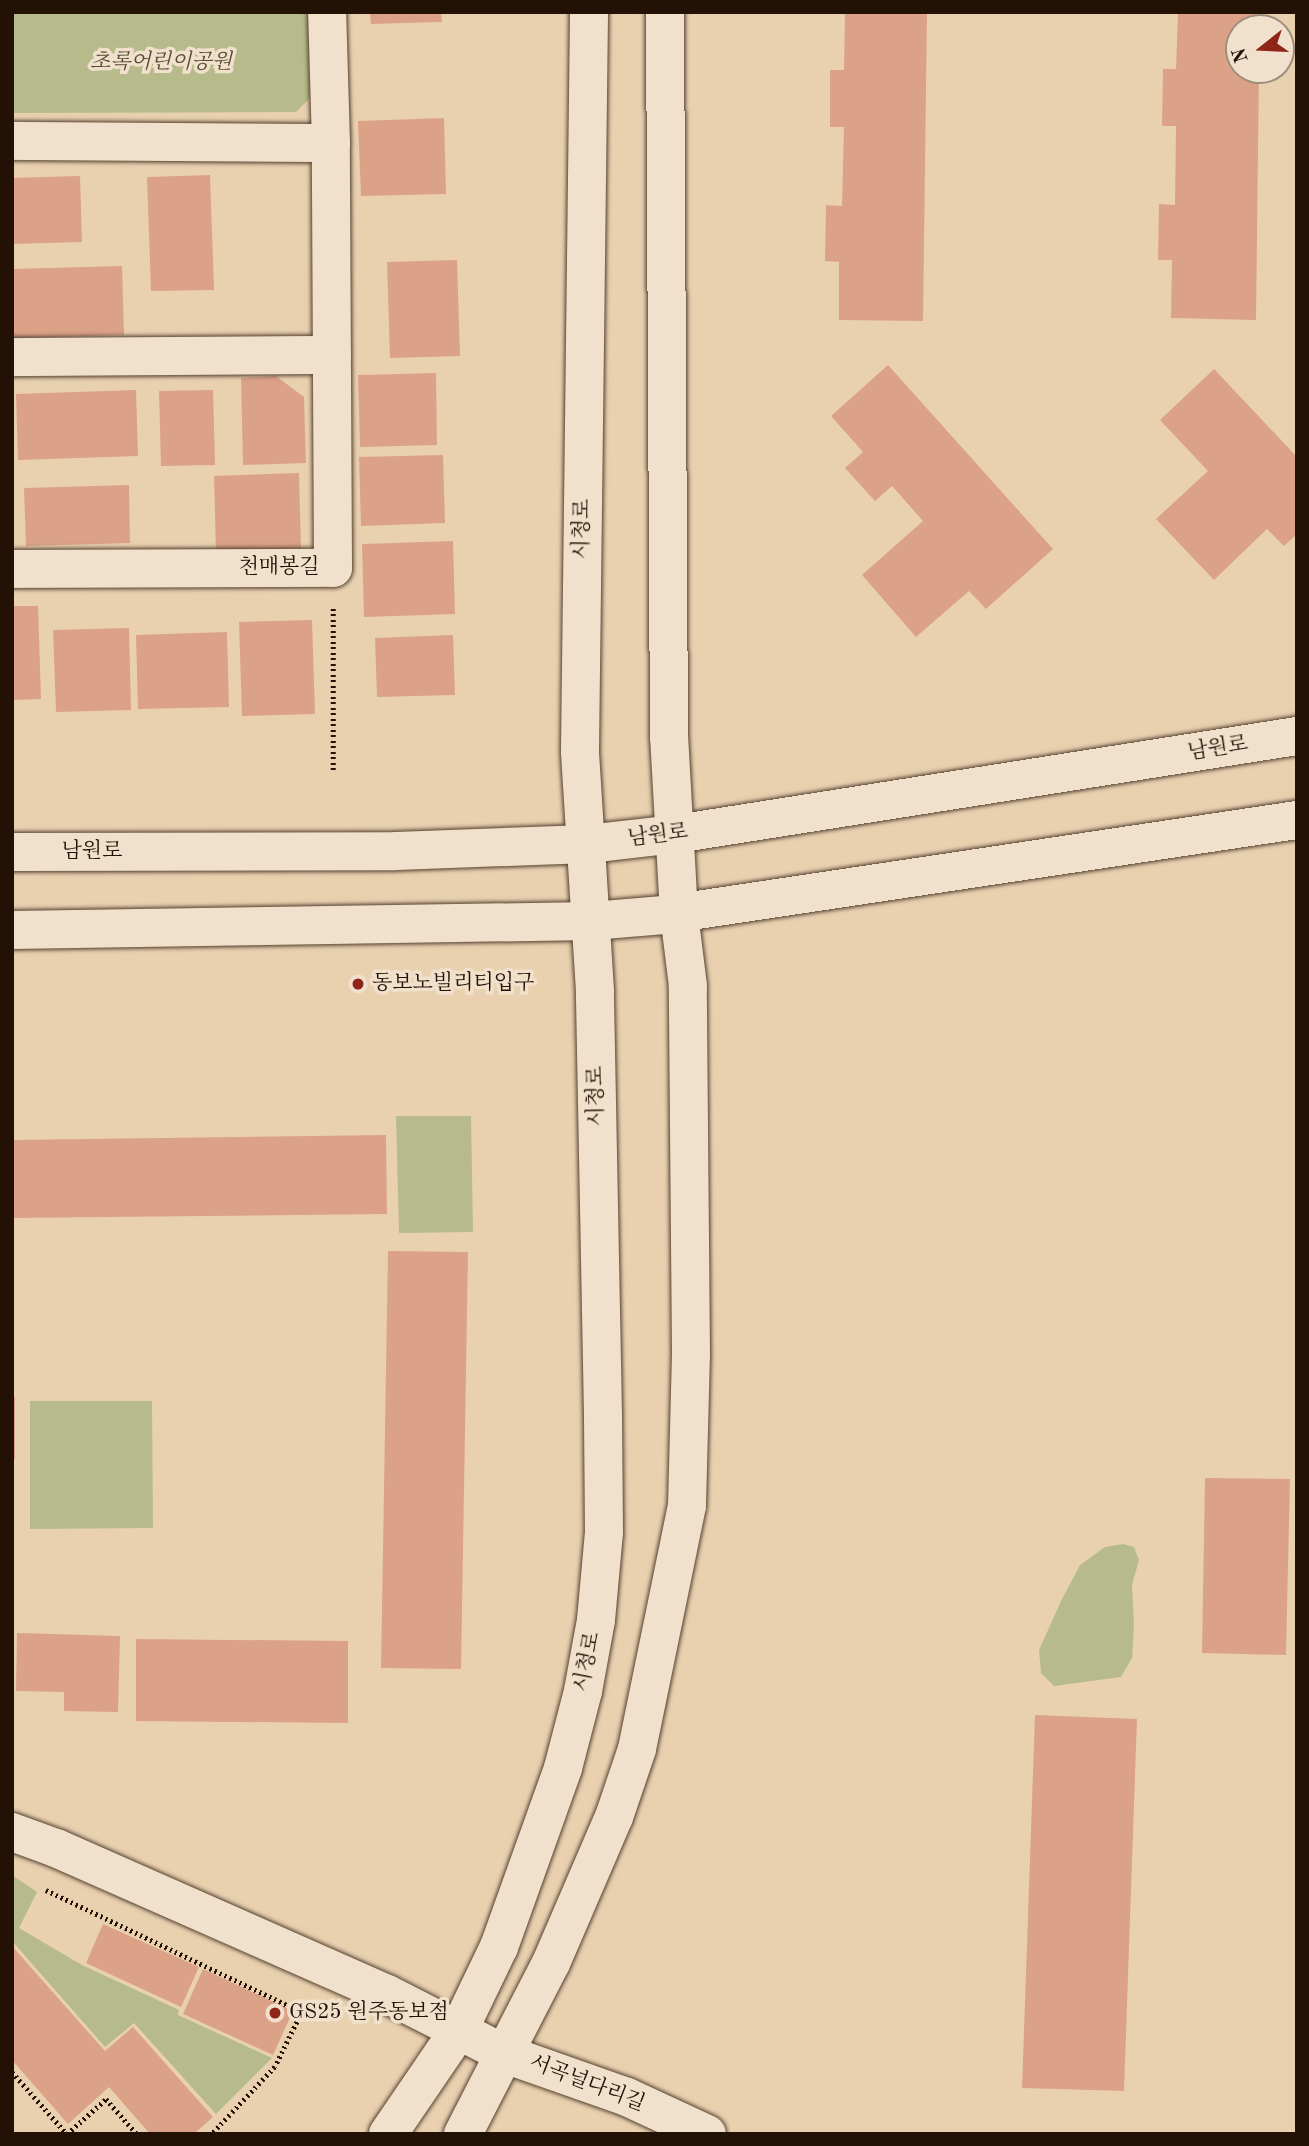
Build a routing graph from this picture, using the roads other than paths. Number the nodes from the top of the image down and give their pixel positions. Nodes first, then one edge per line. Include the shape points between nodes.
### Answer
1 (327, 12) edge
2 (589, 12) edge
3 (665, 12) edge
4 (12, 141) edge
5 (331, 143) junction
6 (332, 355) junction
7 (12, 357) edge
8 (12, 569) edge
9 (1297, 736) edge
10 (1297, 820) edge
11 (676, 834) junction
12 (588, 844) junction
13 (12, 852) edge
14 (679, 914) junction
15 (592, 921) junction
16 (12, 930) edge
17 (12, 1832) edge
18 (459, 2030) junction
19 (505, 2054) junction
20 (388, 2134) edge
21 (463, 2134) edge
22 (707, 2134) edge

1 - 5 street, 천매봉길
2 - 12 street, 시청로 via 580,751
3 - 11 street via 669,737
4 - 5 street
5 - 6 street, 천매봉길
6 - 7 street
6 - 8 street, 천매봉길 via 333,568
9 - 11 street, 남원로
10 - 14 street
11 - 12 street, 남원로
11 - 14 street
12 - 13 street, 남원로 via 396,851
12 - 15 street, 시청로
14 - 15 street
14 - 19 street via 688,986 691,1355 687,1506 637,1749 614,1817 551,1963
15 - 16 street
15 - 18 street, 시청로 via 604,1532 596,1620 563,1768 499,1947
17 - 18 street, 서곡널다리길 via 374,1988
18 - 19 street, 서곡널다리길
18 - 20 street, 시청로
19 - 21 street
19 - 22 street, 서곡널다리길 via 627,2096

